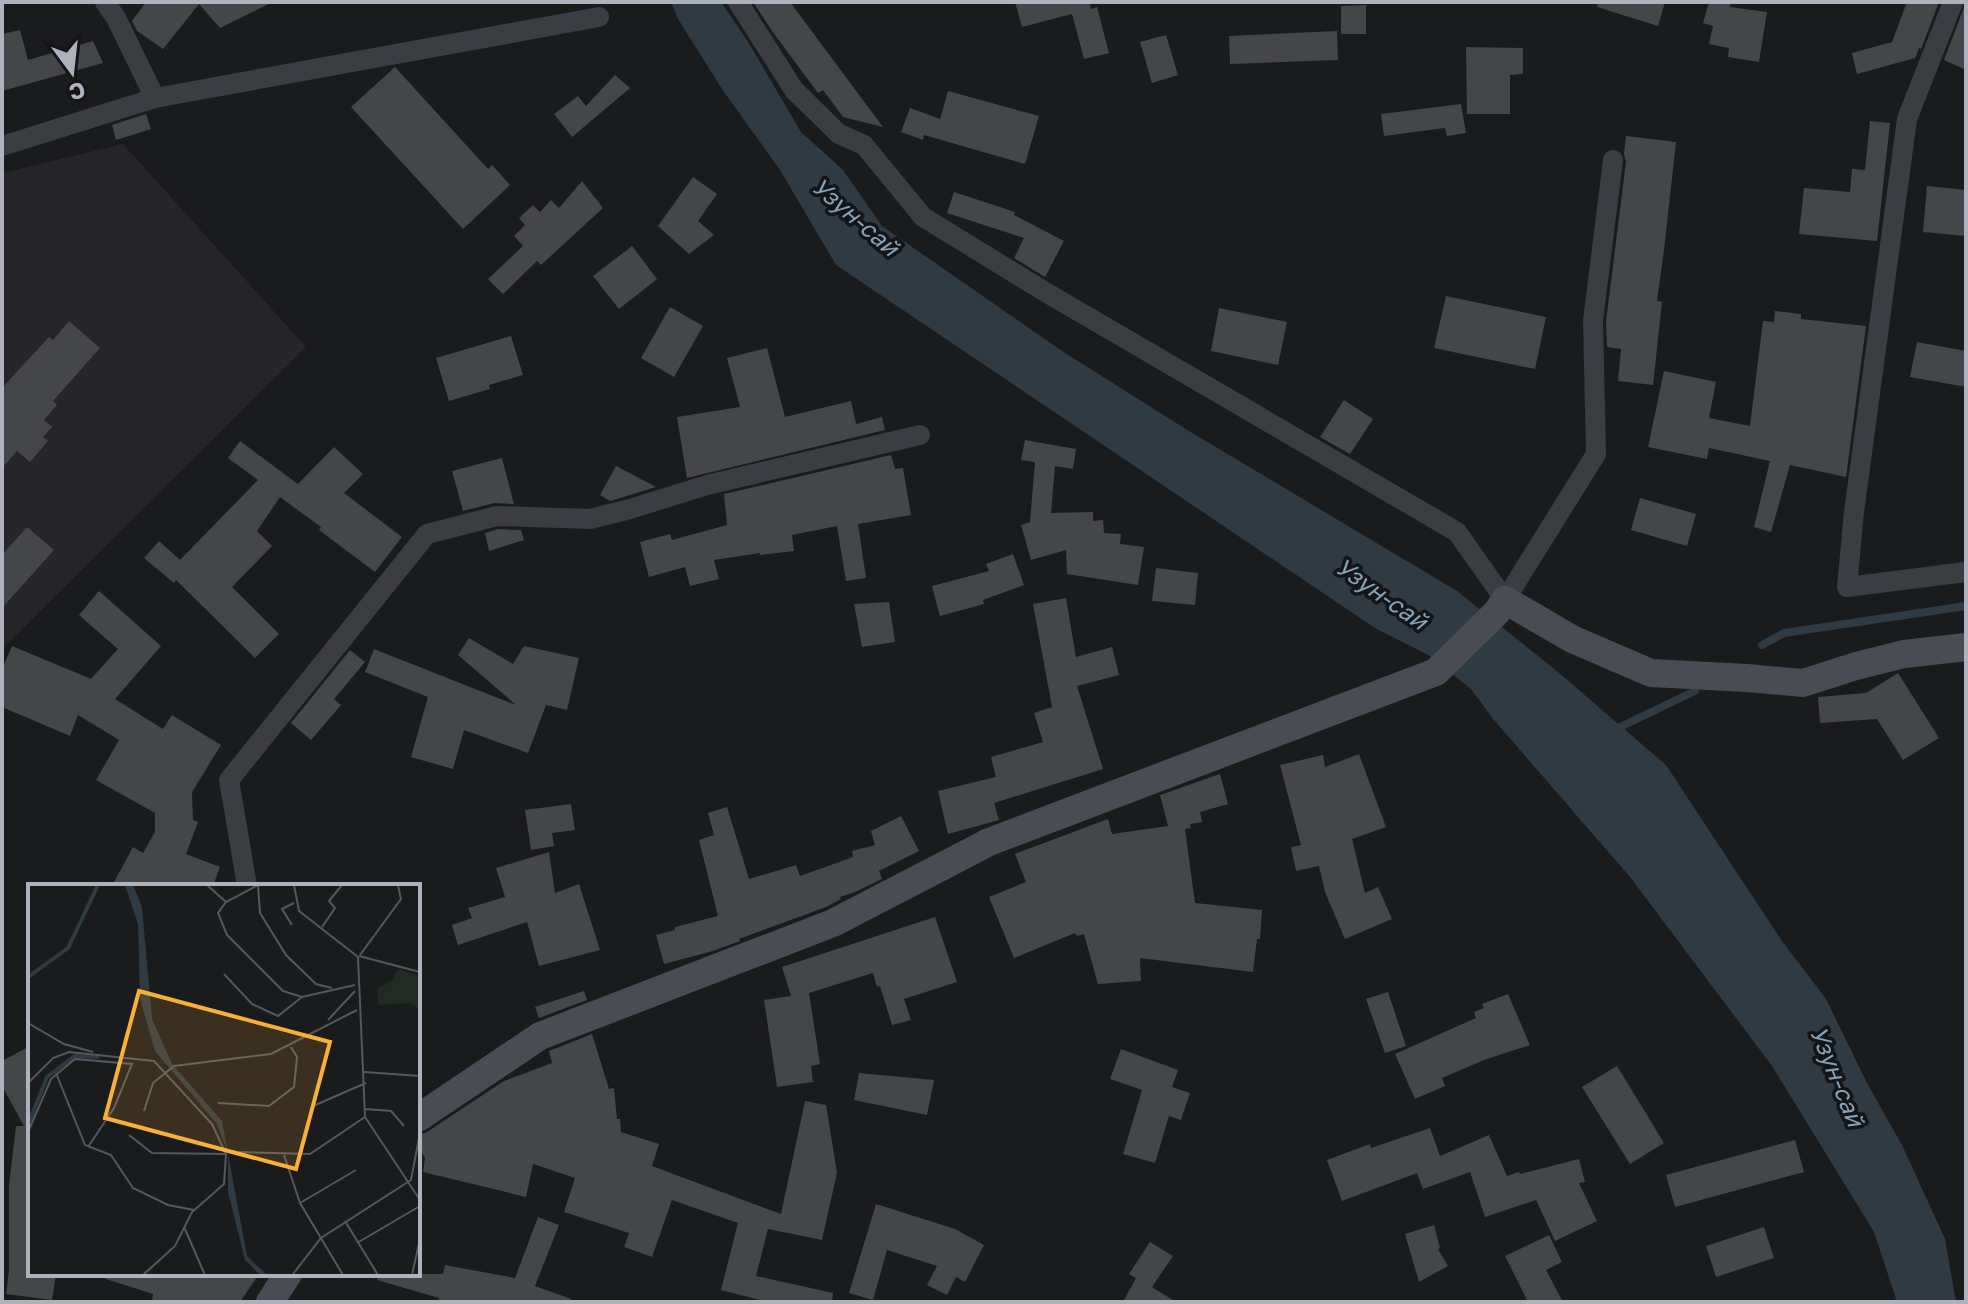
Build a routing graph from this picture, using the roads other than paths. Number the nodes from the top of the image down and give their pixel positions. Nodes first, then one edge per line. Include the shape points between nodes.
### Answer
1 (105, 2) edge
2 (738, 2) edge
3 (1953, 2) edge
4 (599, 17) dead end
5 (155, 98) junction
6 (2, 146) edge
7 (1613, 160) dead end
8 (920, 435) dead end
9 (1966, 572) edge
10 (1501, 606) junction
11 (1966, 647) edge
12 (247, 884) edge
13 (420, 1117) edge
14 (287, 1276) edge
15 (270, 1302) edge

1 - 5 street
2 - 10 street via 794,90 839,134 864,145 923,217 1457,532
3 - 9 street via 1907,119 1847,587
4 - 5 street
5 - 6 street
7 - 10 street via 1593,321 1596,454
8 - 12 street via 707,485 590,519 497,516 427,534 229,780
10 - 11 street via 1651,673 1803,683 1904,654
10 - 13 street via 1436,672 989,842 833,923 540,1036
14 - 15 street

